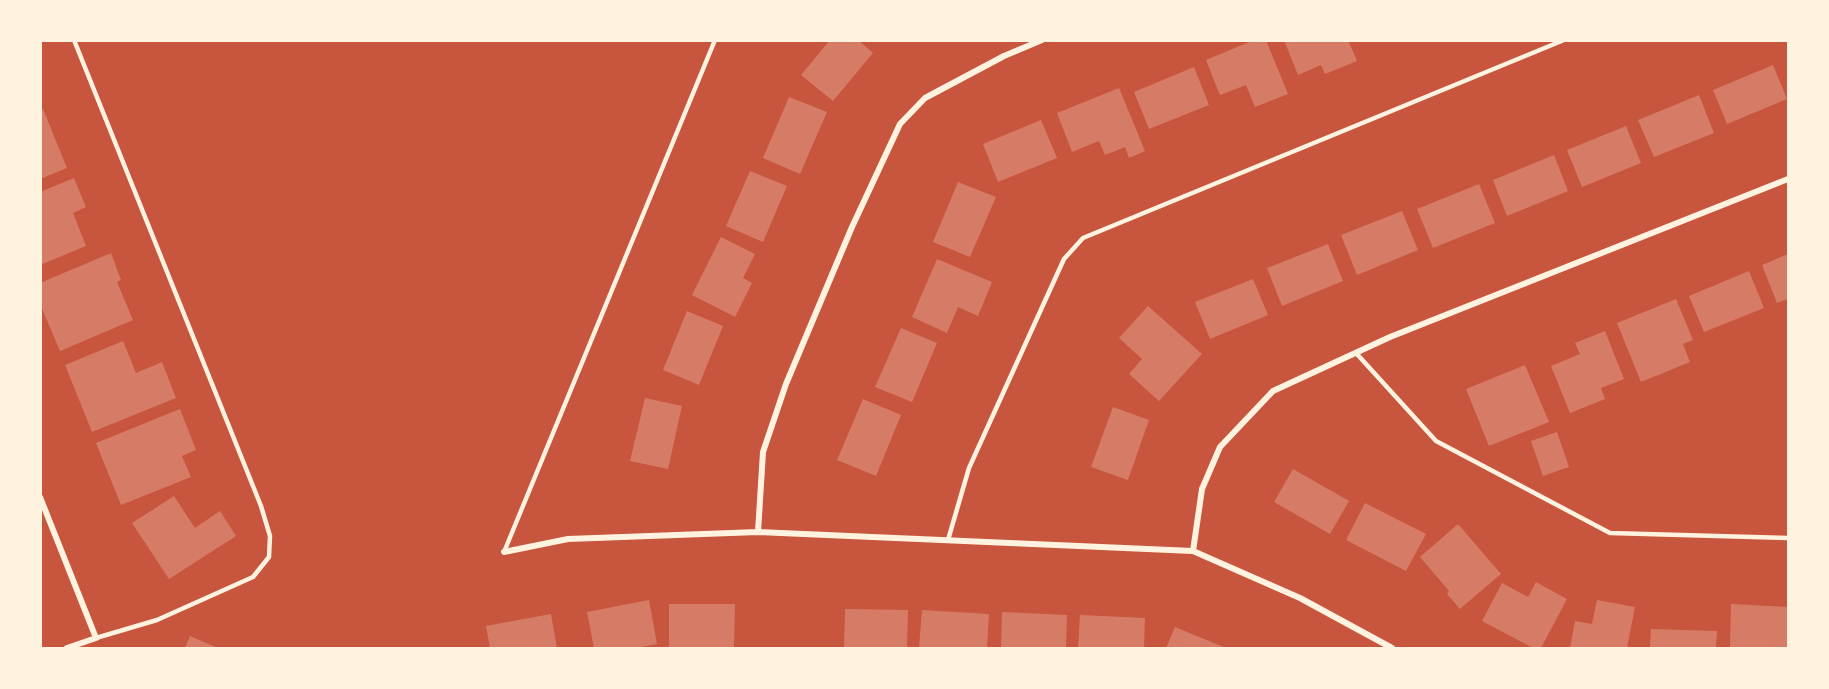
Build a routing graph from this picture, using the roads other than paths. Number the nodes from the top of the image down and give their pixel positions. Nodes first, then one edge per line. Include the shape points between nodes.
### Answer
1 (74, 40) edge
2 (715, 40) edge
3 (1042, 40) edge
4 (1564, 40) edge
5 (1788, 179) edge
6 (1356, 353) junction
7 (40, 497) edge
8 (758, 532) junction
9 (1788, 538) edge
10 (948, 540) junction
11 (1193, 551) junction
12 (504, 552) joint
13 (96, 638) junction
14 (67, 648) edge
15 (1392, 648) edge

1 - 13 lane via 270,536 269,557 253,577 157,620
2 - 12 lane
3 - 8 street via 925,98 900,124 786,384 763,452
4 - 10 lane via 1083,238 1064,259 969,468
5 - 6 street
6 - 9 lane via 1436,441 1610,533
6 - 11 street via 1273,391 1220,447 1202,489
7 - 13 street
8 - 10 street
8 - 12 street via 568,539
10 - 11 street
11 - 15 street via 1300,598
13 - 14 street

